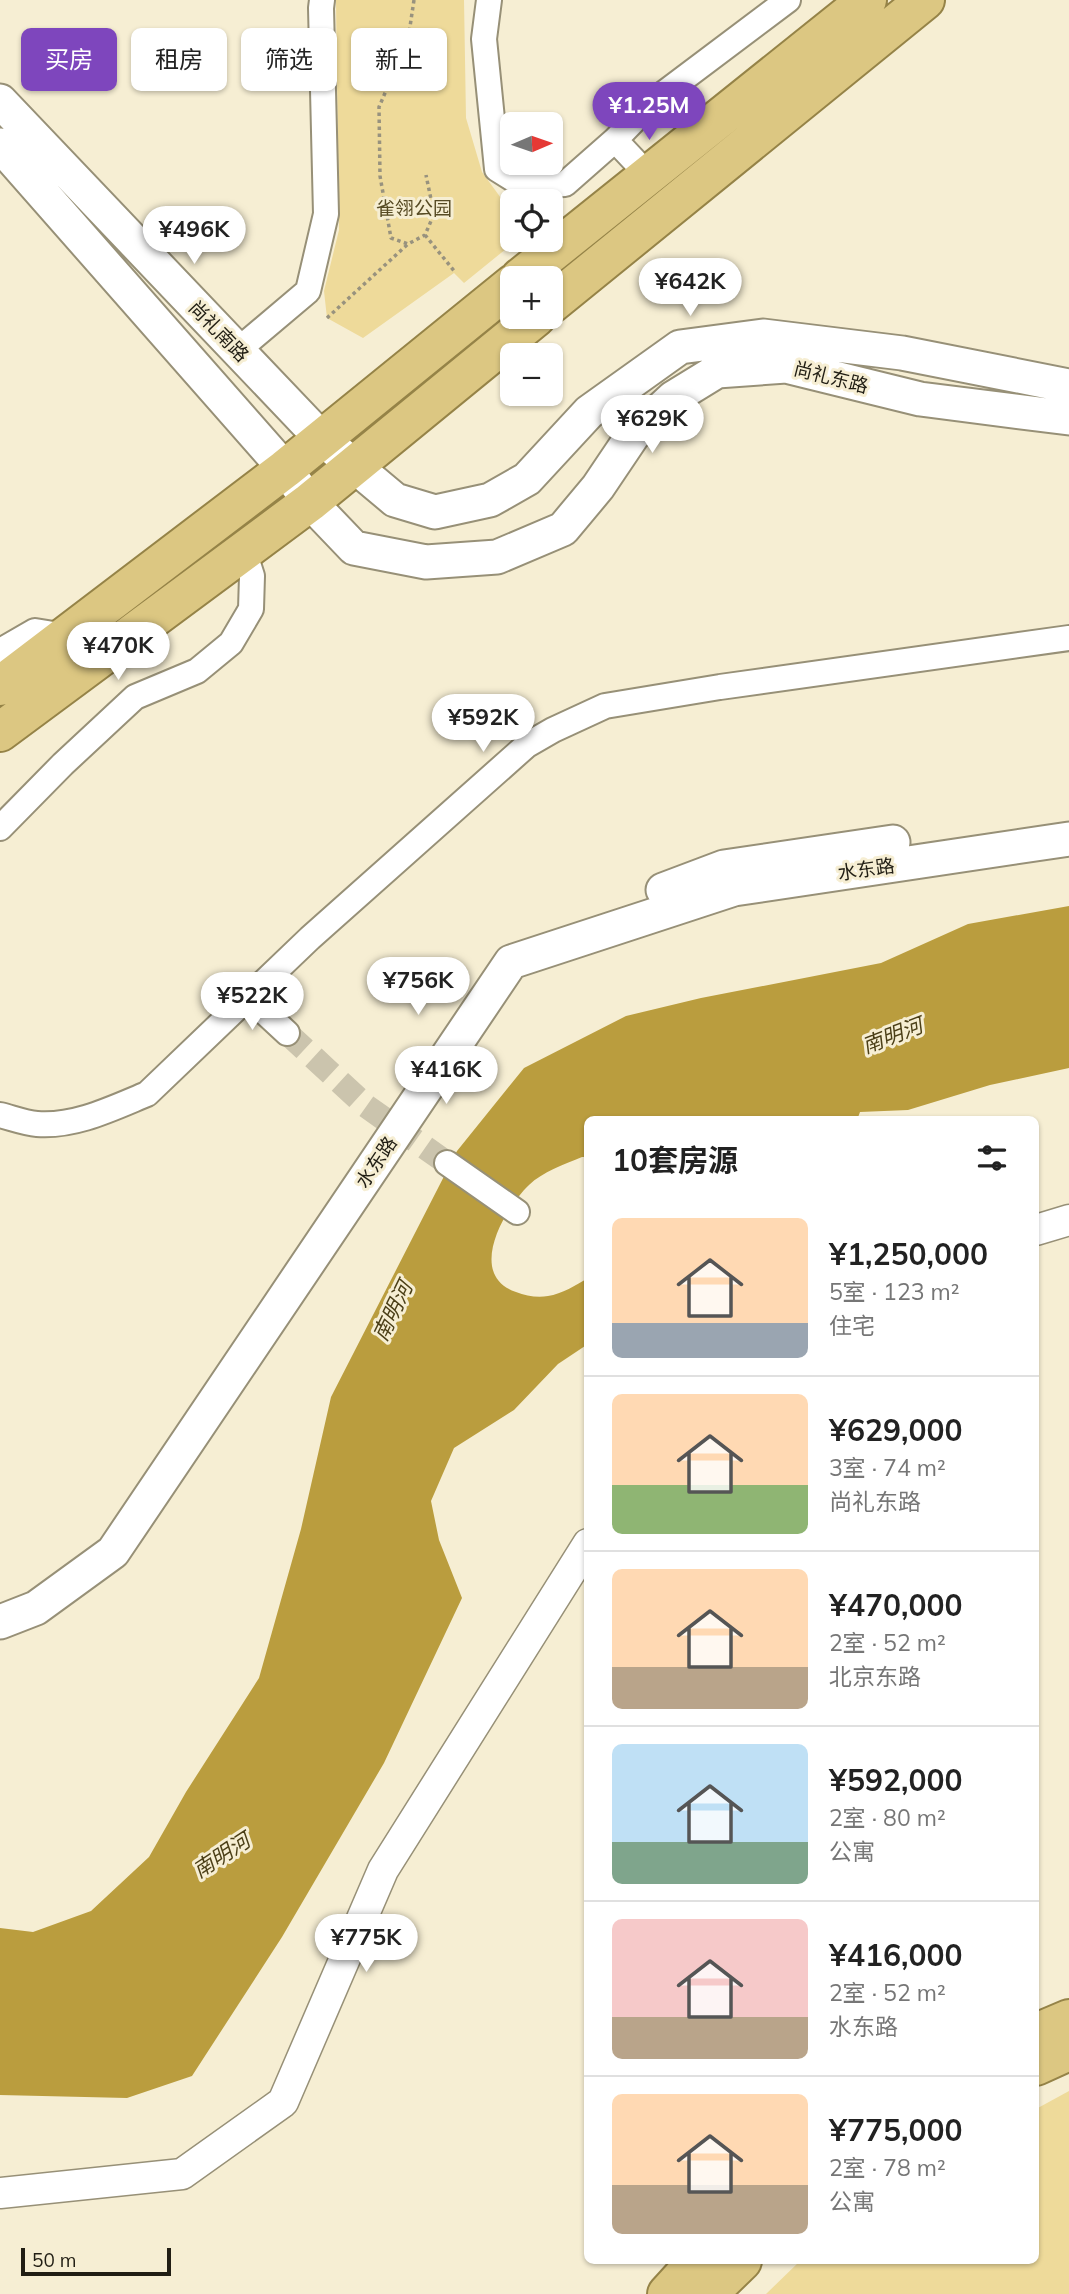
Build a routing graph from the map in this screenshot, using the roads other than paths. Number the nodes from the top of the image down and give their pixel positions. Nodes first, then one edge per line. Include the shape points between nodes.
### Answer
1 (322, 0) edge
2 (489, 0) edge
3 (788, 0) edge
4 (867, 0) edge
5 (925, 0) edge
6 (0, 102) edge
7 (615, 140) junction
8 (0, 145) edge
9 (648, 175) junction
10 (535, 266) edge
11 (500, 294) edge
12 (563, 294) edge
13 (521, 329) edge
14 (237, 351) junction
15 (1069, 386) edge
16 (1069, 418) edge
17 (321, 438) junction
18 (352, 467) junction
19 (285, 469) junction
20 (310, 502) junction
21 (244, 551) junction
22 (66, 636) junction
23 (1069, 638) edge
24 (0, 651) edge
25 (0, 686) edge
26 (4, 728) edge
27 (1069, 816) edge
28 (0, 828) edge
29 (1069, 839) edge
30 (248, 997) junction
31 (287, 1033) tunnel mouth
32 (0, 1115) edge
33 (447, 1163) tunnel mouth
34 (517, 1212) dead end
35 (1069, 1220) edge
36 (1039, 1229) edge
37 (584, 1550) edge
38 (0, 1601) edge
39 (0, 1622) edge
40 (1069, 2019) edge
41 (1039, 2032) edge
42 (1069, 2051) edge
43 (1039, 2065) edge
44 (0, 2193) edge
45 (694, 2264) edge
46 (739, 2264) edge
47 (667, 2294) edge
48 (708, 2294) edge

1 - 14 street via 326,214 320,240 307,291
2 - 7 street via 484,39 497,169 524,186 565,184
3 - 7 street via 651,103
4 - 9 highway
5 - 12 highway
6 - 14 main road, 尚礼南路
7 - 9 street
8 - 19 main road, 尚礼南路
9 - 10 highway
11 - 17 highway
13 - 18 highway
14 - 17 main road, 尚礼南路
15 - 18 main road, 尚礼东路 via 902,353 763,336 680,347 589,412 527,479 490,500 435,512 395,500
16 - 20 main road, 尚礼东路 via 920,400 786,366 717,370 673,398 634,435 562,529 497,557 426,562 354,548
17 - 18 main road, 尚礼南路
17 - 19 highway
18 - 20 highway
19 - 20 main road, 尚礼南路
19 - 22 highway
20 - 21 highway
21 - 26 highway
21 - 28 street via 252,576 251,609 231,643 197,671 135,697
22 - 24 street via 35,631
22 - 25 highway
23 - 30 street via 605,706 527,745
27 - 38 main road, 水东路 via 724,867 495,953 86,1550
29 - 39 main road, 水东路 via 734,889 511,962 113,1552 36,1608
30 - 31 street
30 - 32 street via 147,1094 71,1122 37,1124
33 - 34 street
35 - 36 street
37 - 44 street via 383,1870 283,2102 182,2174
40 - 41 highway
42 - 43 highway
45 - 47 highway
46 - 48 highway

